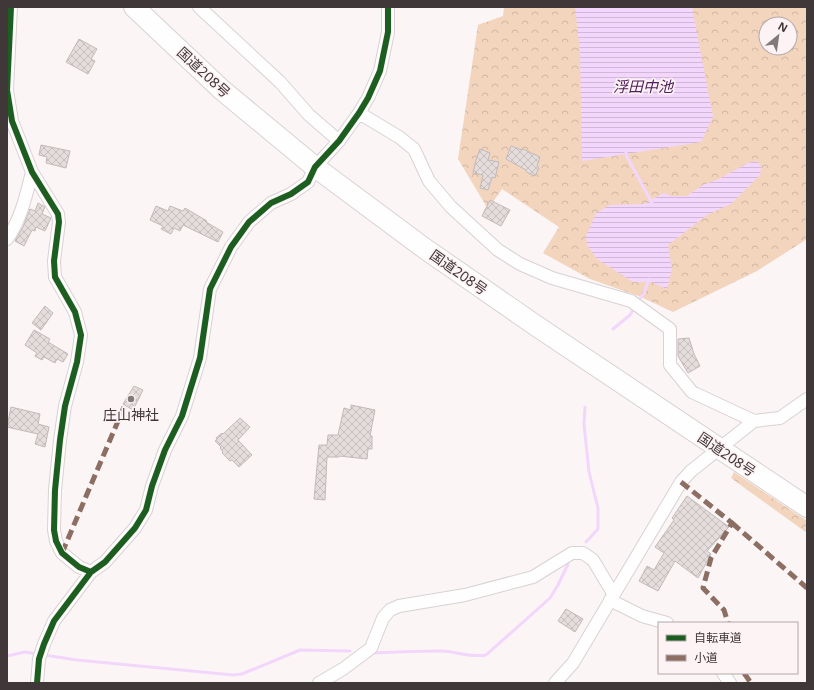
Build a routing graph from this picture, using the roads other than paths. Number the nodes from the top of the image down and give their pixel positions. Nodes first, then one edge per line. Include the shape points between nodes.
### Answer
1 (11, 7) edge
2 (134, 7) edge
3 (199, 7) edge
4 (388, 7) edge
5 (359, 113) junction
6 (339, 141) junction
7 (315, 167) junction
8 (32, 172) junction
9 (7, 239) edge
10 (807, 399) edge
11 (754, 421) junction
12 (720, 449) junction
13 (807, 507) edge
14 (91, 572) junction
15 (612, 597) junction
16 (663, 622) edge
17 (724, 674) edge
18 (37, 683) edge
19 (319, 683) edge
20 (556, 683) edge
21 (730, 683) edge

1 - 8 street via 7,90 12,121
2 - 7 highway, 国道208号 via 222,90
3 - 6 street
4 - 5 street via 388,32 380,71
5 - 6 street
5 - 11 street via 414,149 429,180 451,207 498,250 520,264 552,278 631,301 643,308 670,329 670,365 692,392
6 - 7 street
7 - 12 highway, 国道208号 via 424,248
7 - 14 street via 308,182 291,194 271,203 249,222 231,247 210,289 200,358 182,416 165,450 146,510 135,528 105,562
8 - 9 street via 22,210
8 - 14 street via 58,214 55,277 75,312 81,335 60,440 54,530 62,553 79,567
10 - 11 street via 780,418
11 - 12 street
12 - 13 highway, 国道208号
12 - 15 street via 681,482
14 - 18 street via 54,621 41,654
15 - 16 street via 642,616
15 - 19 street via 593,560 584,553 572,553 533,577 465,595 399,606 390,610 383,618 371,648
15 - 20 street via 573,663
17 - 21 street

